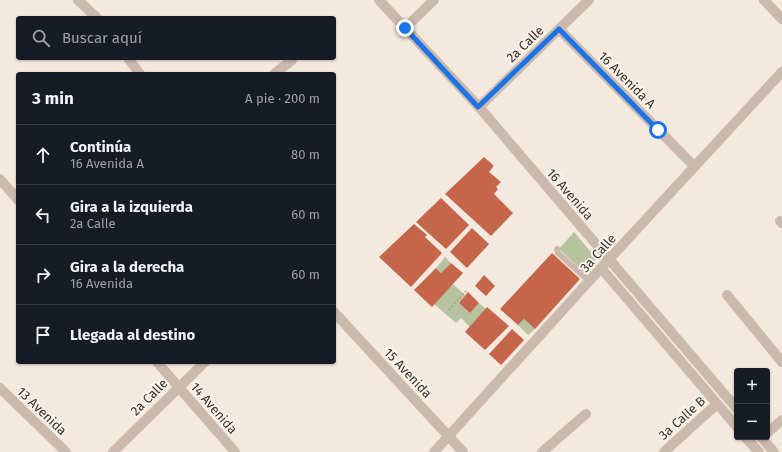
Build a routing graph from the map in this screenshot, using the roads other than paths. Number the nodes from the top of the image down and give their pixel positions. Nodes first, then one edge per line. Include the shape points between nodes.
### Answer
1 (78, 0) edge
2 (379, 0) edge
3 (434, 0) edge
4 (589, 0) edge
5 (764, 0) edge
6 (95, 16) edge
7 (782, 19) edge
8 (405, 28) junction
9 (559, 29) junction
10 (130, 60) edge
11 (292, 60) dead end
12 (138, 72) edge
13 (277, 72) edge
14 (782, 72) edge
15 (478, 107) junction
16 (694, 166) junction
17 (0, 179) edge
18 (16, 198) edge
19 (557, 249) dead end
20 (609, 260) junction
21 (601, 268) junction
22 (589, 281) junction
23 (727, 294) dead end
24 (336, 314) edge
25 (782, 362) edge
26 (159, 364) edge
27 (203, 364) edge
28 (178, 387) junction
29 (0, 388) edge
30 (717, 404) junction
31 (734, 406) edge
32 (586, 414) dead end
33 (782, 420) edge
34 (734, 424) edge
35 (770, 430) edge
36 (448, 435) junction
37 (749, 440) edge
38 (766, 440) edge
39 (66, 452) edge
40 (113, 452) edge
41 (235, 452) edge
42 (434, 452) edge
43 (463, 452) edge
44 (542, 452) edge
45 (664, 452) edge
46 (759, 452) edge
47 (774, 452) edge

1 - 6 street
2 - 8 street, 16 Avenida
3 - 8 street
4 - 9 street, 2a Calle
5 - 7 street
8 - 15 street, 16 Avenida
9 - 15 street, 2a Calle
9 - 16 street, 16 Avenida A
10 - 12 street
11 - 13 street
14 - 16 street, 3a Calle
15 - 20 street, 16 Avenida
16 - 20 street, 3a Calle
17 - 18 street
19 - 22 lane via 558,253
20 - 21 street, 3a Calle
20 - 31 street, 16 Avenida
21 - 22 street, 3a Calle
21 - 30 street
22 - 36 street, 3a Calle
23 - 25 street
24 - 36 street, 15 Avenida
26 - 28 street, 14 Avenida
27 - 28 street, 2a Calle
28 - 40 street, 2a Calle
28 - 41 street, 14 Avenida
29 - 39 street, 13 Avenida
30 - 34 street
30 - 45 street, 3a Calle B
32 - 44 street
33 - 35 street
36 - 42 street, 3a Calle
36 - 43 street, 15 Avenida
37 - 46 street
38 - 47 street

